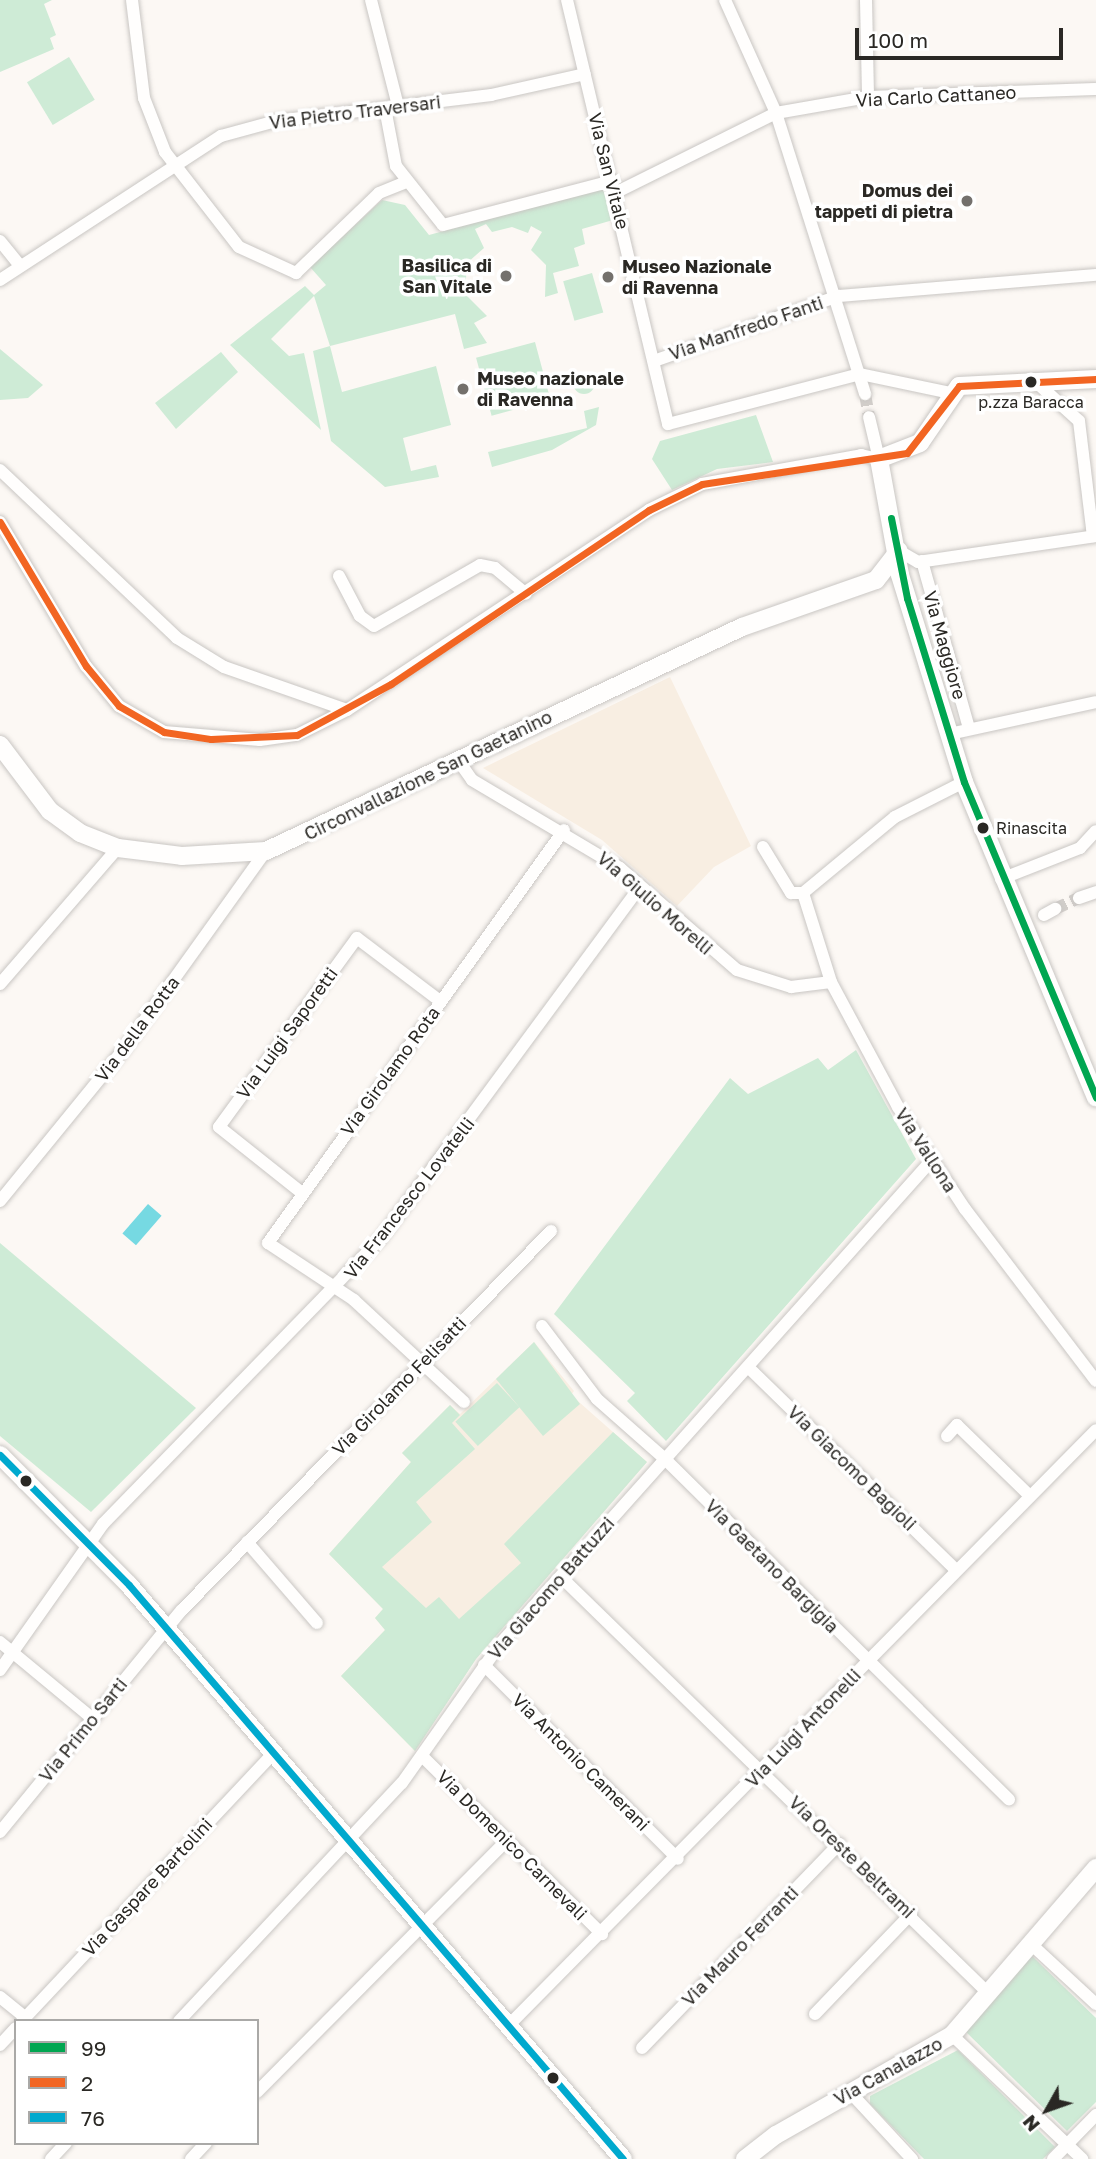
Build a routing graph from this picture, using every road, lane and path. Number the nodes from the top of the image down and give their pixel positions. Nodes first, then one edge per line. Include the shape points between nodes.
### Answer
1 (132, 0) edge
2 (371, 0) edge
3 (567, 0) edge
4 (725, 0) edge
5 (866, 0) edge
6 (584, 74) junction
7 (1096, 89) edge
8 (868, 97) junction
9 (392, 107) junction
10 (776, 113) junction
11 (172, 163) junction
12 (404, 183) junction
13 (614, 187) junction
14 (0, 240) edge
15 (20, 266) junction
16 (1096, 275) edge
17 (0, 280) edge
18 (839, 296) junction
19 (654, 361) junction
20 (860, 374) junction
21 (1096, 379) edge
22 (1035, 381) junction
23 (950, 393) junction
24 (865, 394) tunnel mouth
25 (869, 417) tunnel mouth
26 (879, 459) junction
27 (0, 470) edge
28 (0, 522) edge
29 (1095, 536) edge
30 (899, 551) junction
31 (920, 562) junction
32 (339, 576) dead end
33 (876, 580) junction
34 (526, 594) junction
35 (907, 598) junction
36 (1096, 702) edge
37 (347, 710) junction
38 (969, 728) junction
39 (949, 734) junction
40 (0, 745) edge
41 (458, 760) junction
42 (964, 782) junction
43 (564, 830) junction
44 (1096, 831) edge
45 (763, 847) dead end
46 (118, 848) junction
47 (266, 851) junction
48 (1001, 879) junction
49 (640, 887) junction
50 (1096, 892) edge
51 (803, 893) junction
52 (1079, 898) tunnel mouth
53 (831, 982) junction
54 (0, 984) edge
55 (440, 1001) junction
56 (1091, 1075) edge
57 (1096, 1097) edge
58 (932, 1160) junction
59 (302, 1193) junction
60 (0, 1201) edge
61 (551, 1231) dead end
62 (339, 1288) junction
63 (542, 1326) dead end
64 (423, 1362) junction
65 (748, 1367) junction
66 (1096, 1381) edge
67 (464, 1402) dead end
68 (1096, 1430) edge
69 (947, 1436) dead end
70 (0, 1455) edge
71 (665, 1459) junction
72 (1029, 1495) junction
73 (89, 1542) junction
74 (247, 1542) junction
75 (955, 1569) junction
76 (561, 1577) junction
77 (317, 1623) dead end
78 (166, 1627) junction
79 (0, 1642) edge
80 (13, 1653) junction
81 (867, 1661) junction
82 (484, 1665) junction
83 (0, 1670) edge
84 (92, 1718) junction
85 (273, 1754) junction
86 (423, 1757) junction
87 (762, 1770) junction
88 (1009, 1800) dead end
89 (0, 1832) edge
90 (347, 1839) junction
91 (507, 1840) junction
92 (839, 1844) junction
93 (678, 1859) junction
94 (1095, 1870) edge
95 (911, 1914) junction
96 (422, 1927) junction
97 (602, 1934) junction
98 (1032, 1945) junction
99 (989, 1994) junction
100 (0, 1997) edge
101 (1096, 2004) edge
102 (815, 2014) dead end
103 (24, 2019) edge
104 (181, 2019) edge
105 (508, 2026) junction
106 (14, 2030) edge
107 (952, 2035) junction
108 (0, 2045) edge
109 (642, 2049) dead end
110 (259, 2090) edge
111 (849, 2091) junction
112 (1096, 2115) edge
113 (1067, 2144) junction
114 (64, 2145) edge
115 (204, 2145) edge
116 (51, 2159) edge
117 (191, 2159) edge
118 (623, 2159) edge
119 (745, 2159) edge
120 (912, 2159) edge
121 (1053, 2159) edge
122 (1082, 2159) edge

1 - 11 street via 144,98
2 - 9 street
3 - 6 street, Via San Vitale
4 - 10 street
5 - 8 street
6 - 9 street, Via Pietro Traversari
6 - 13 street, Via San Vitale
7 - 8 street, Via Carlo Cattaneo
8 - 10 street, Via Carlo Cattaneo
9 - 11 street, Via Pietro Traversari via 276,121 221,136
9 - 12 street
10 - 13 street, Via Carlo Cattaneo
10 - 18 street
11 - 12 street via 239,247 296,273 379,193
11 - 15 street, Via Pietro Traversari
12 - 13 street, Via Carlo Cattaneo via 443,225
13 - 19 street, Via San Vitale
14 - 15 street
15 - 17 street, Via Pietro Traversari
16 - 18 street, Via Manfredo Fanti
18 - 19 street, Via Manfredo Fanti
18 - 20 street
19 - 20 street, Via San Vitale via 668,424
20 - 23 street
20 - 24 street
21 - 22 street
22 - 23 street via 959,386
22 - 29 street via 1079,421
23 - 26 street via 920,443
25 - 26 street
26 - 30 street, Via Maggiore
26 - 34 street via 861,455 702,484 649,510
27 - 37 street via 177,638 223,667
28 - 37 street via 86,666 119,706 164,732 260,740 297,735
29 - 31 street
30 - 31 street
30 - 33 street
30 - 35 street, Via Maggiore
31 - 35 street via 906,579
31 - 38 street, Via Maggiore
32 - 34 street via 360,615 374,626 480,565 495,568
33 - 35 street
33 - 41 street, Circonvallazione San Gaetanino via 742,627
34 - 37 street
35 - 39 street, Via Maggiore
36 - 38 street
38 - 39 street
39 - 42 street, Via Maggiore
40 - 46 street, Circonvallazione San Gaetanino via 50,811 80,833
41 - 43 street, Via Giulio Morelli via 472,780
41 - 47 street, Circonvallazione San Gaetanino
42 - 48 street, Via Maggiore
42 - 51 street via 934,792 894,817
43 - 49 street, Via Giulio Morelli
43 - 55 street, Via Girolamo Rota
44 - 48 street via 1080,848
45 - 51 street via 792,893
46 - 47 street, Circonvallazione San Gaetanino via 182,856
46 - 54 street
47 - 60 street, Via della Rotta via 124,1049
48 - 56 street, Via Maggiore
49 - 53 street, Via Giulio Morelli via 737,970 791,986
49 - 62 street, Via Francesco Lovatelli
50 - 52 street
51 - 53 street, Via Vallona
53 - 58 street, Via Vallona
55 - 59 street, Via Girolamo Rota
55 - 59 street, Via Luigi Saporetti via 357,938 219,1127
56 - 57 street, Via Maggiore
58 - 65 street, Via Giacomo Battuzzi
58 - 66 street, Via Vallona
59 - 62 street, Via Girolamo Rota via 268,1243 326,1286
61 - 64 street, Via Girolamo Felisatti
62 - 64 street
62 - 73 street, Via Francesco Lovatelli via 209,1413
63 - 71 street, Via Gaetano Bargigia via 597,1399
64 - 67 street
64 - 74 street, Via Girolamo Felisatti
65 - 71 street, Via Giacomo Battuzzi
65 - 75 street, Via Giacomo Bagioli
68 - 72 street, Via Luigi Antonelli
69 - 72 street via 957,1425
70 - 73 street
71 - 76 street, Via Giacomo Battuzzi
71 - 81 street, Via Gaetano Bargigia
72 - 75 street, Via Luigi Antonelli
73 - 78 street
73 - 80 street, Via Francesco Lovatelli
74 - 77 street
74 - 78 street, Via Girolamo Felisatti
75 - 81 street, Via Luigi Antonelli
76 - 82 street, Via Giacomo Battuzzi
76 - 87 street, Via Oreste Beltrami
78 - 84 street, Via Primo Sarti
78 - 85 street
79 - 80 street
80 - 83 street, Via Francesco Lovatelli
80 - 84 street
81 - 87 street, Via Luigi Antonelli
81 - 88 street, Via Gaetano Bargigia
82 - 86 street, Via Giacomo Battuzzi
82 - 93 street, Via Antonio Camerani
84 - 89 street, Via Primo Sarti
85 - 90 street
85 - 103 street, Via Gaspare Bartolini
86 - 90 street, Via Giacomo Battuzzi
86 - 91 street, Via Domenico Carnevali
87 - 92 street, Via Oreste Beltrami
87 - 93 street, Via Luigi Antonelli
90 - 96 street
90 - 104 street, Via Giacomo Battuzzi
91 - 96 street
91 - 97 street, Via Domenico Carnevali
92 - 95 street, Via Oreste Beltrami
92 - 109 street, Via Mauro Ferranti
93 - 97 street, Via Luigi Antonelli
94 - 98 street, Via Canalazzo
95 - 99 street, Via Oreste Beltrami
95 - 102 street
96 - 105 street
96 - 110 street
97 - 105 street, Via Luigi Antonelli
98 - 99 street, Via Canalazzo
98 - 101 street
99 - 107 street, Via Canalazzo
100 - 103 street
105 - 118 street
106 - 108 street
107 - 111 street, Via Canalazzo
107 - 113 street
111 - 119 street, Via Canalazzo
111 - 120 street
112 - 113 street
113 - 121 street
113 - 122 street
114 - 116 street
115 - 117 street

